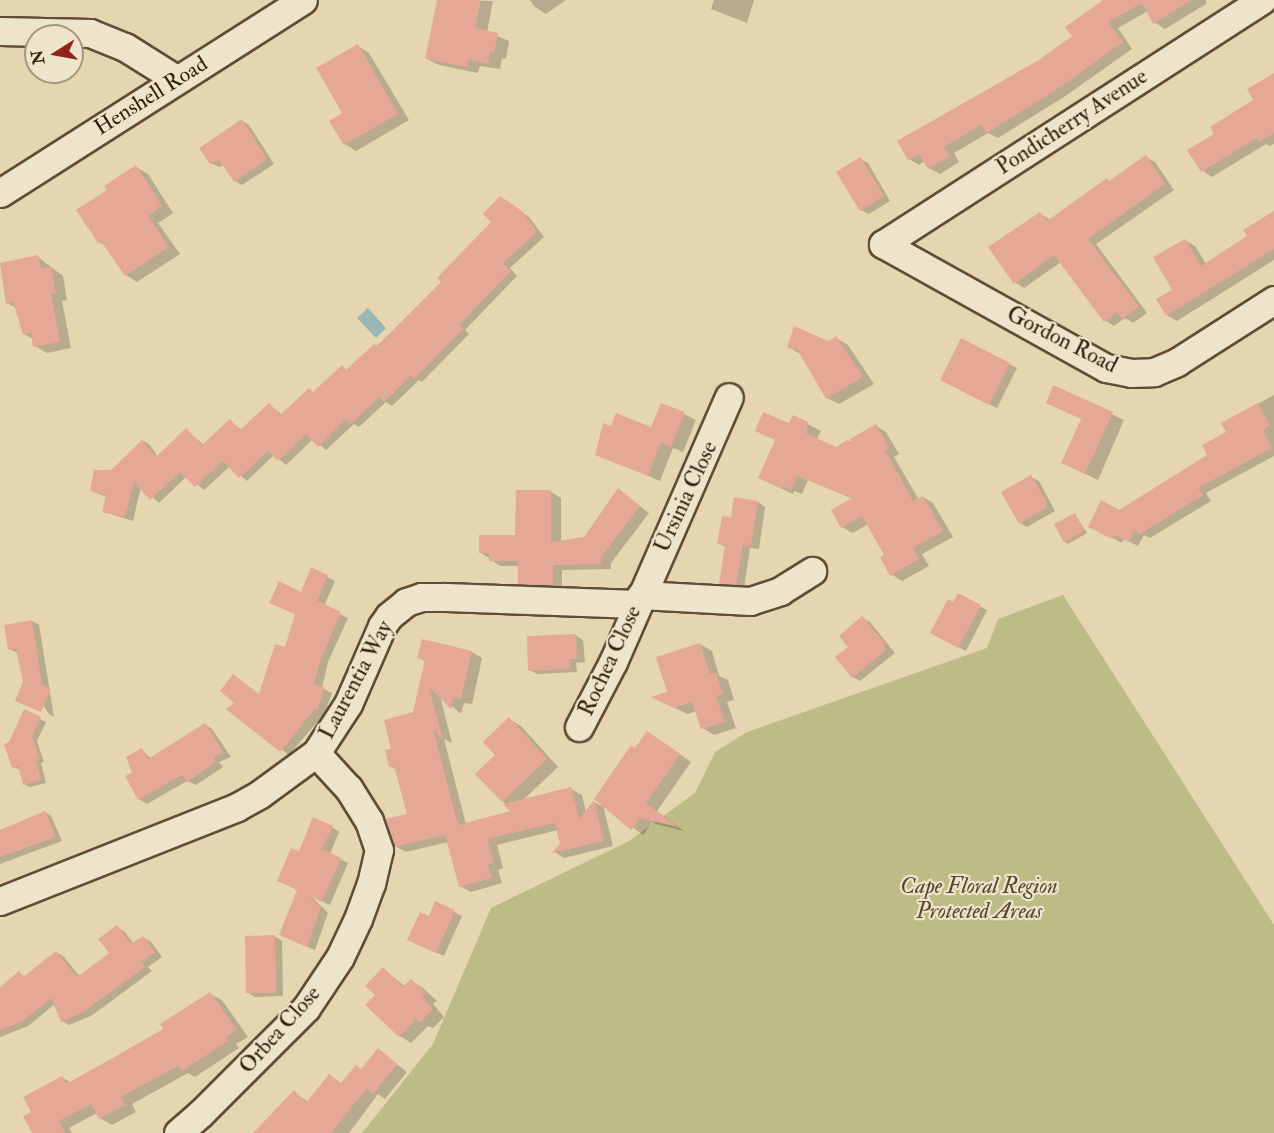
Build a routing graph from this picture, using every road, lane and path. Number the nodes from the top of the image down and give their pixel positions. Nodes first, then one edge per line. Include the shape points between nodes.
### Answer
1 (303, 0) edge
2 (1262, 0) edge
3 (0, 31) edge
4 (176, 79) junction
5 (0, 193) edge
6 (883, 244) joint
7 (1274, 300) edge
8 (729, 397) dead end
9 (812, 571) dead end
10 (639, 599) junction
11 (579, 728) dead end
12 (316, 753) junction
13 (0, 901) edge
14 (178, 1133) edge

1 - 4 street, Henshell Road
2 - 6 street, Pondicherry Avenue
3 - 4 street via 90,33 125,47
4 - 5 street, Henshell Road
6 - 7 street, Gordon Road via 1106,368 1131,373 1154,372 1177,362
8 - 10 street, Ursinia Close
9 - 10 street, Laurentia Way via 780,591 750,601
10 - 11 street, Rochea Close via 614,662
10 - 12 street, Laurentia Way via 421,597 406,602 382,626 348,705
12 - 13 street, Laurentia Way via 237,807
12 - 14 street, Orbea Close via 348,788 369,821 379,849 358,919 340,957 306,1008

